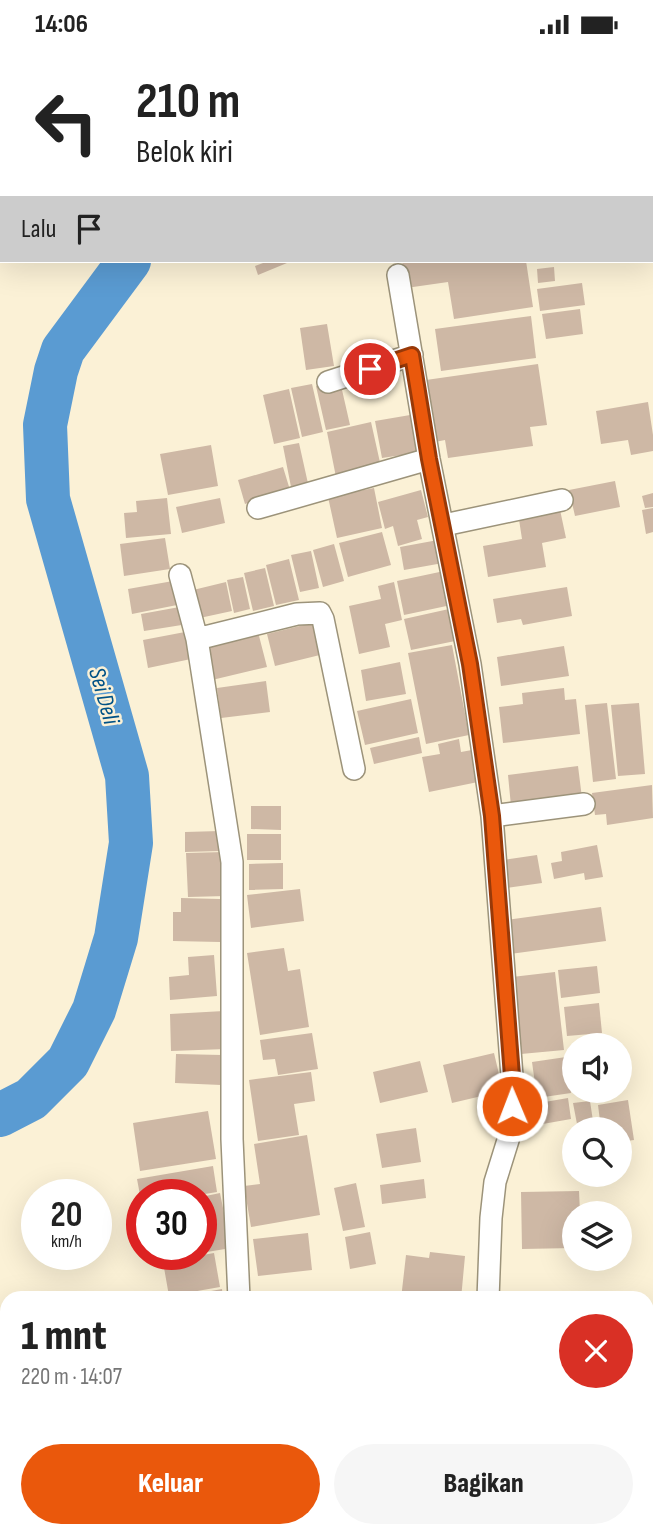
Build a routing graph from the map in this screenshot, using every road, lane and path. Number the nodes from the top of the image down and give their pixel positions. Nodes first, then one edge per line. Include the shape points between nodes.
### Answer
1 (398, 275) dead end
2 (412, 355) junction
3 (328, 382) dead end
4 (429, 459) junction
5 (562, 501) dead end
6 (258, 508) dead end
7 (444, 525) junction
8 (180, 575) dead end
9 (197, 639) junction
10 (354, 769) dead end
11 (584, 804) dead end
12 (492, 816) junction
13 (239, 1291) edge
14 (488, 1291) edge

1 - 2 street
2 - 3 street
2 - 4 street
4 - 6 street
4 - 7 street
5 - 7 street
7 - 12 street
8 - 9 street
9 - 10 street via 297,614 320,613
9 - 13 street via 232,862 232,1139
11 - 12 street
12 - 14 street via 513,1089 509,1137 495,1182

